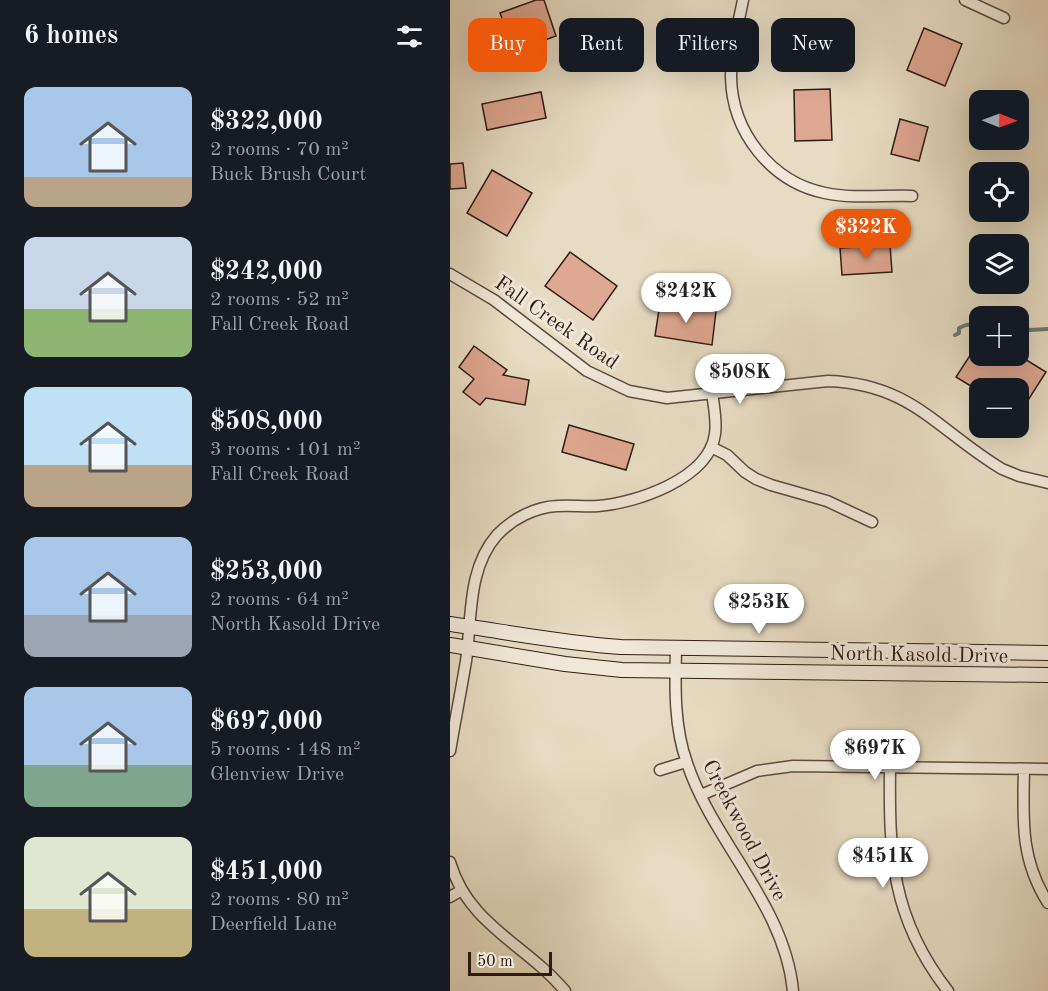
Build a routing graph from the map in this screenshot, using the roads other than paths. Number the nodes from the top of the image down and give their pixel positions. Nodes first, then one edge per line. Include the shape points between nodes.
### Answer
1 (743, 0) edge
2 (965, 0) edge
3 (1004, 18) dead end
4 (912, 196) dead end
5 (450, 274) edge
6 (712, 393) junction
7 (711, 447) junction
8 (1048, 483) edge
9 (872, 522) dead end
10 (450, 624) edge
11 (470, 627) junction
12 (450, 645) edge
13 (467, 647) junction
14 (676, 649) junction
15 (1048, 653) edge
16 (675, 671) junction
17 (1048, 675) edge
18 (450, 744) edge
19 (686, 762) junction
20 (890, 766) junction
21 (1024, 769) junction
22 (1048, 769) edge
23 (660, 770) dead end
24 (701, 795) junction
25 (450, 862) edge
26 (462, 890) junction
27 (450, 897) edge
28 (1048, 903) edge
29 (565, 991) edge
30 (793, 991) edge
31 (948, 991) edge

1 - 4 street via 732,59 732,90 742,128 762,157 792,181 823,193
2 - 3 street
5 - 6 street, Fall Creek Road via 494,300 587,371 609,383 667,398
6 - 7 street via 715,435
6 - 8 street, Fall Creek Road via 828,381 867,385 907,401 1002,469
7 - 9 street via 756,479 827,501
7 - 11 street via 705,458 680,479 640,498 596,507 541,509 511,523 486,550 479,566
10 - 11 main road, North Kasold Drive
11 - 13 street
11 - 14 main road, North Kasold Drive via 579,645
12 - 13 main road, North Kasold Drive
13 - 16 main road, North Kasold Drive via 597,668
13 - 18 street
14 - 15 main road, North Kasold Drive
14 - 16 street, Creekwood Drive
16 - 17 main road, North Kasold Drive
16 - 19 street, Creekwood Drive
19 - 23 street
19 - 24 street, Creekwood Drive
20 - 21 street
20 - 24 street via 774,767
20 - 31 street via 889,831 897,889 914,937
21 - 22 street
21 - 28 street via 1027,860
24 - 30 street, Creekwood Drive via 768,912
25 - 26 street
26 - 27 street
26 - 29 street via 489,925

